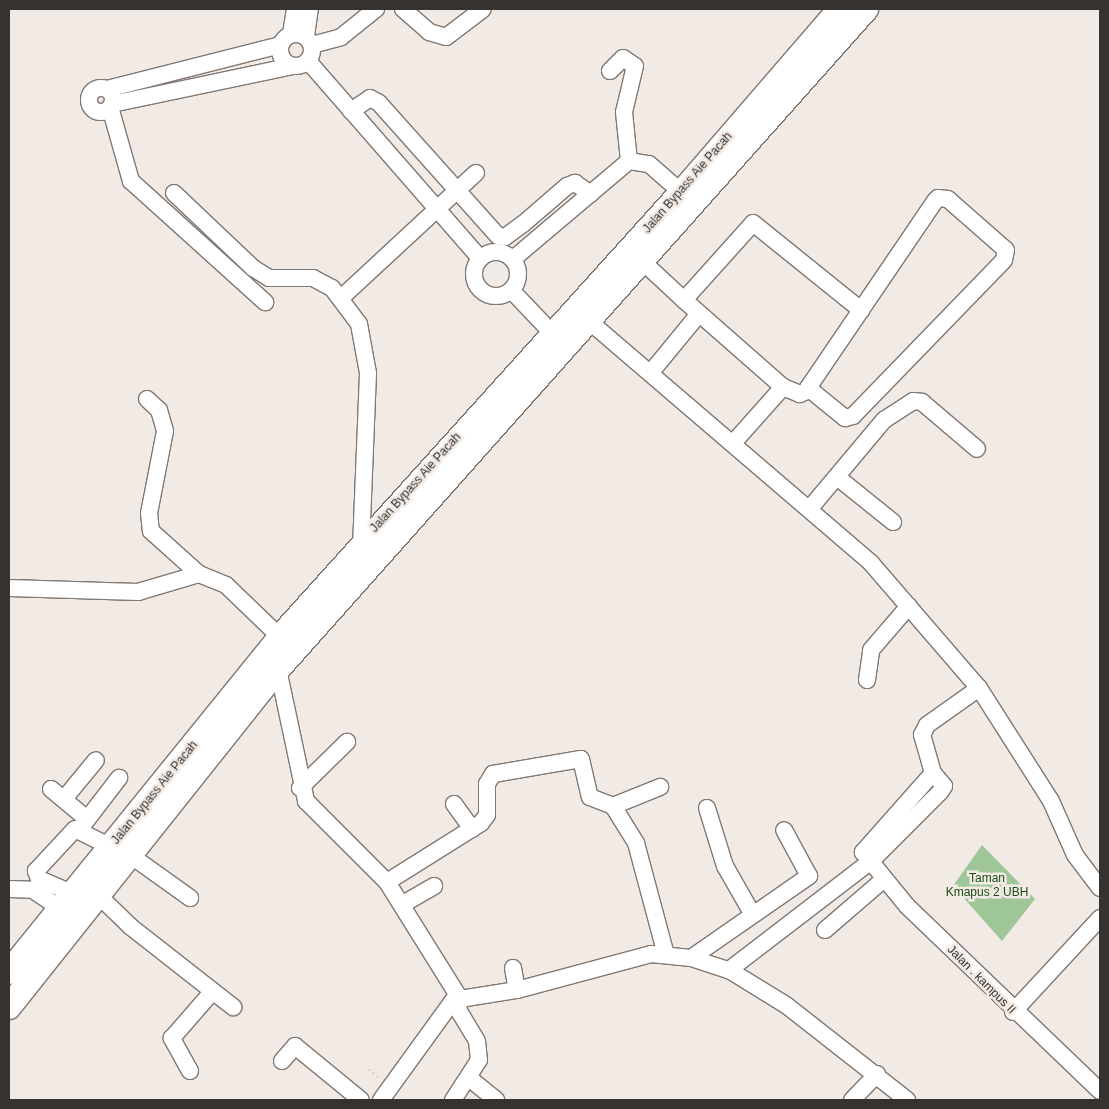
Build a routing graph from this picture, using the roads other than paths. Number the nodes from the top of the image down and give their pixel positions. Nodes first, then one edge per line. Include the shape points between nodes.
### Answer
1 (294, 9) edge
2 (310, 9) edge
3 (376, 9) edge
4 (403, 9) edge
5 (483, 9) edge
6 (840, 9) edge
7 (866, 9) edge
8 (297, 40) junction
9 (308, 61) junction
10 (292, 66) junction
11 (610, 72) dead end
12 (110, 100) junction
13 (351, 111) junction
14 (629, 161) junction
15 (476, 173) dead end
16 (174, 193) dead end
17 (456, 194) junction
18 (591, 194) junction
19 (689, 198) junction
20 (439, 210) junction
21 (523, 224) junction
22 (538, 238) junction
23 (480, 258) junction
24 (513, 259) junction
25 (643, 262) junction
26 (512, 291) junction
27 (341, 298) junction
28 (684, 300) junction
29 (264, 302) dead end
30 (861, 310) junction
31 (698, 314) junction
32 (590, 322) junction
33 (553, 334) junction
34 (652, 371) junction
35 (783, 387) junction
36 (808, 388) junction
37 (146, 399) dead end
38 (734, 442) junction
39 (977, 449) dead end
40 (836, 477) junction
41 (811, 507) junction
42 (893, 522) dead end
43 (360, 557) junction
44 (199, 574) junction
45 (11, 592) edge
46 (909, 606) junction
47 (280, 637) junction
48 (278, 669) junction
49 (867, 680) dead end
50 (979, 688) junction
51 (346, 742) dead end
52 (197, 754) junction
53 (96, 760) dead end
54 (933, 773) junction
55 (119, 778) dead end
56 (660, 787) dead end
57 (300, 788) junction
58 (50, 789) dead end
59 (64, 799) junction
60 (454, 804) dead end
61 (613, 806) junction
62 (707, 808) dead end
63 (83, 825) junction
64 (472, 829) junction
65 (784, 830) dead end
66 (120, 851) junction
67 (866, 857) junction
68 (883, 880) junction
69 (387, 882) junction
70 (434, 886) dead end
71 (1100, 888) edge
72 (9, 889) edge
73 (98, 895) junction
74 (190, 898) dead end
75 (66, 901) junction
76 (404, 904) junction
77 (753, 915) junction
78 (1100, 918) edge
79 (824, 930) dead end
80 (666, 955) junction
81 (691, 958) junction
82 (513, 968) dead end
83 (729, 970) junction
84 (9, 972) edge
85 (517, 990) junction
86 (213, 991) junction
87 (458, 997) junction
88 (9, 1007) edge
89 (232, 1007) dead end
90 (1013, 1012) junction
91 (282, 1061) dead end
92 (190, 1072) dead end
93 (877, 1074) junction
94 (470, 1078) junction
95 (1100, 1091) edge
96 (361, 1100) edge
97 (381, 1100) edge
98 (454, 1100) edge
99 (496, 1100) edge
100 (852, 1100) edge
101 (908, 1100) edge

1 - 8 street
2 - 8 street
3 - 8 street via 341,37
4 - 5 street via 428,32 446,37
6 - 19 highway, Jalan Bypass Aie Pacah
7 - 19 highway
8 - 9 street
8 - 10 street via 283,60
8 - 12 street
9 - 10 street
9 - 13 street
10 - 12 street
11 - 14 street via 623,58 635,66 624,112
12 - 29 street via 131,180
13 - 17 street via 374,99
13 - 20 street
14 - 18 street
14 - 19 street via 649,164
15 - 17 street
16 - 27 street via 269,278 313,278
17 - 20 street
17 - 21 street via 498,236 505,236
18 - 21 street via 575,183 566,186
18 - 22 street
19 - 25 highway
19 - 33 highway, Jalan Bypass Aie Pacah
20 - 23 street
20 - 27 street
21 - 22 street
22 - 24 street
23 - 24 street via 497,252
23 - 26 street via 474,274 480,290 496,297
24 - 26 street via 519,275
25 - 28 street
25 - 32 highway
26 - 33 street
27 - 43 street via 359,324 368,373
28 - 30 street via 753,223
28 - 31 street
30 - 36 street
30 - 36 street via 938,198 948,199 1006,250 1004,260 853,416 846,418
31 - 34 street
31 - 35 street
32 - 34 street
32 - 43 highway
33 - 43 highway, Jalan Bypass Aie Pacah
34 - 38 street
35 - 36 street via 800,394
35 - 38 street
37 - 44 street via 159,410 165,431 149,513 151,531
38 - 41 street
39 - 40 street via 922,402 913,401 884,420
40 - 41 street
40 - 42 street
41 - 46 street via 871,563
43 - 47 highway, Jalan Bypass Aie Pacah
43 - 48 highway
44 - 45 street via 138,592
44 - 47 street via 226,585
46 - 49 street via 871,650
46 - 50 street
47 - 52 highway, Jalan Bypass Aie Pacah
48 - 52 highway
48 - 57 street
50 - 54 street via 927,725 922,746
50 - 71 street via 1050,801 1075,855
51 - 57 street
52 - 66 highway
53 - 59 street
54 - 67 street
54 - 67 street via 944,786 941,791
55 - 63 street
56 - 61 street
57 - 69 street via 316,812
58 - 59 street
59 - 63 street
60 - 64 street
61 - 64 street via 590,797 581,759 505,768 489,778 487,815
61 - 80 street via 636,843
62 - 77 street via 725,866
63 - 66 street
63 - 75 street via 71,830 36,871 39,879
64 - 69 street
65 - 77 street via 809,876
66 - 73 highway
66 - 74 street
66 - 75 highway, Jalan Bypass Aie Pacah
67 - 68 street, Jalan . kampus II
67 - 83 street
68 - 79 street
68 - 90 street, Jalan . kampus II
69 - 76 street
70 - 76 street
72 - 75 street via 33,890
73 - 86 street via 131,928
73 - 88 highway
75 - 84 highway, Jalan Bypass Aie Pacah
76 - 87 street
77 - 81 street
78 - 90 street
80 - 81 street
80 - 85 street via 619,961
81 - 83 street
82 - 85 street
83 - 93 street via 786,1005
85 - 87 street
86 - 89 street
86 - 92 street via 172,1038
87 - 94 street via 458,1009 479,1054
87 - 97 street
90 - 95 street, Jalan . kampus II
91 - 96 street via 294,1046
93 - 100 street
93 - 101 street
94 - 98 street
94 - 99 street

